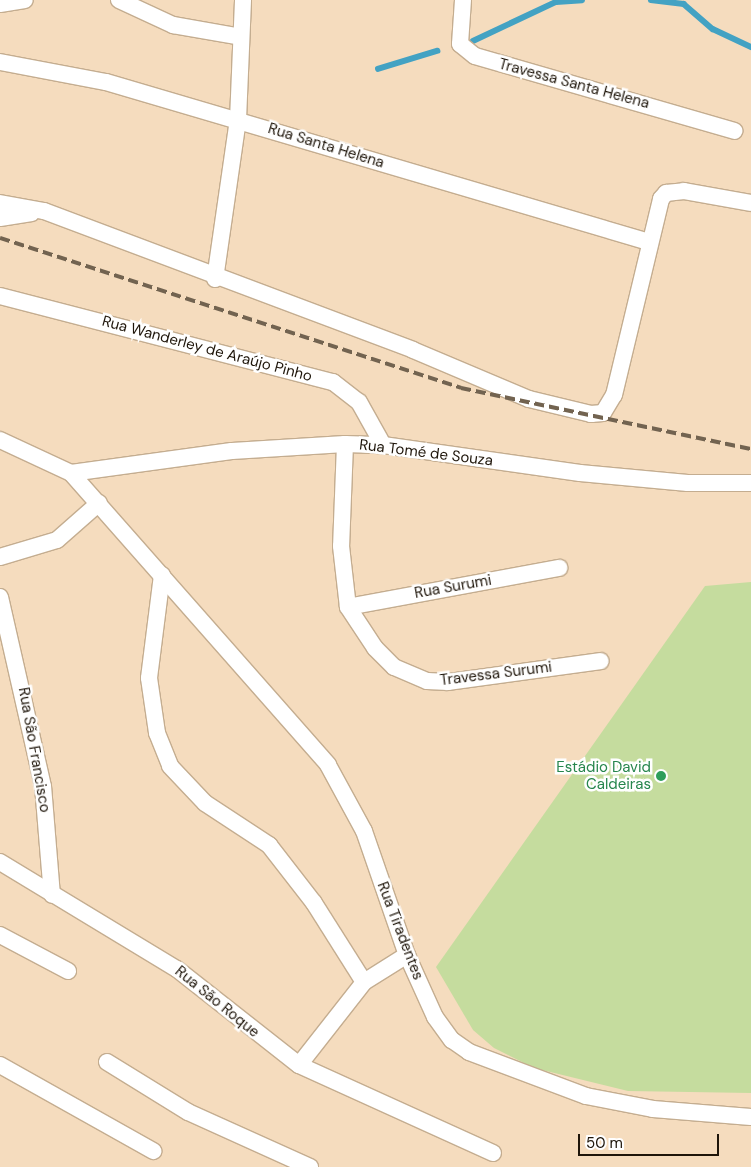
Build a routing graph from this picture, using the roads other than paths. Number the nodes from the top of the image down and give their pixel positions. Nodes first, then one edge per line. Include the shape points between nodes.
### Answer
1 (24, 0) edge
2 (119, 0) edge
3 (243, 0) edge
4 (463, 0) edge
5 (0, 4) edge
6 (241, 37) junction
7 (0, 62) edge
8 (238, 120) junction
9 (734, 131) dead end
10 (0, 202) edge
11 (751, 203) edge
12 (44, 211) junction
13 (0, 218) edge
14 (649, 242) junction
15 (215, 279) junction
16 (0, 296) edge
17 (0, 440) edge
18 (345, 444) junction
19 (383, 445) junction
20 (71, 473) junction
21 (751, 483) edge
22 (99, 503) junction
23 (0, 557) edge
24 (559, 568) dead end
25 (162, 575) junction
26 (1, 602) edge
27 (348, 607) junction
28 (601, 661) dead end
29 (0, 862) edge
30 (52, 895) junction
31 (0, 935) edge
32 (407, 955) junction
33 (68, 971) dead end
34 (364, 982) junction
35 (107, 1062) dead end
36 (0, 1065) edge
37 (299, 1065) junction
38 (751, 1117) edge
39 (154, 1151) dead end
40 (493, 1153) dead end
41 (310, 1167) edge

1 - 5 street
2 - 6 street via 173,25
3 - 6 street
4 - 9 street, Travessa Santa Helena via 458,33 469,54
6 - 8 street
7 - 8 street, Rua Santa Helena via 67,72
8 - 14 street, Rua Santa Helena
8 - 15 street
10 - 12 street
11 - 14 street via 684,191 666,193 657,208
12 - 13 street
12 - 15 street
14 - 15 street via 614,395 608,408 599,414 552,406 413,350
16 - 19 street, Rua Wanderley de Araújo Pinho via 333,382 359,402
17 - 20 street
18 - 19 street, Rua Tomé de Souza
18 - 20 street, Rua Tomé de Souza via 232,451
18 - 27 street, Travessa Surumi via 341,546
19 - 21 street, Rua Tomé de Souza via 580,473 688,483
20 - 22 street
22 - 23 street via 57,540
22 - 25 street
24 - 27 street, Rua Surumi
25 - 32 street, Rua Tiradentes via 338,781 364,832
25 - 34 street via 149,678 157,733 170,766 205,803 269,845 314,903
26 - 30 street, Rua São Francisco via 43,786
27 - 28 street, Travessa Surumi via 375,648 394,667 427,680 448,682
29 - 30 street, Rua São Roque
30 - 37 street, Rua São Roque via 177,969
31 - 33 street
32 - 34 street
32 - 38 street, Rua Tiradentes via 435,1017 452,1040 469,1052 586,1096 652,1109
34 - 37 street
35 - 41 street via 188,1112
36 - 39 street
37 - 40 street, Rua São Roque

